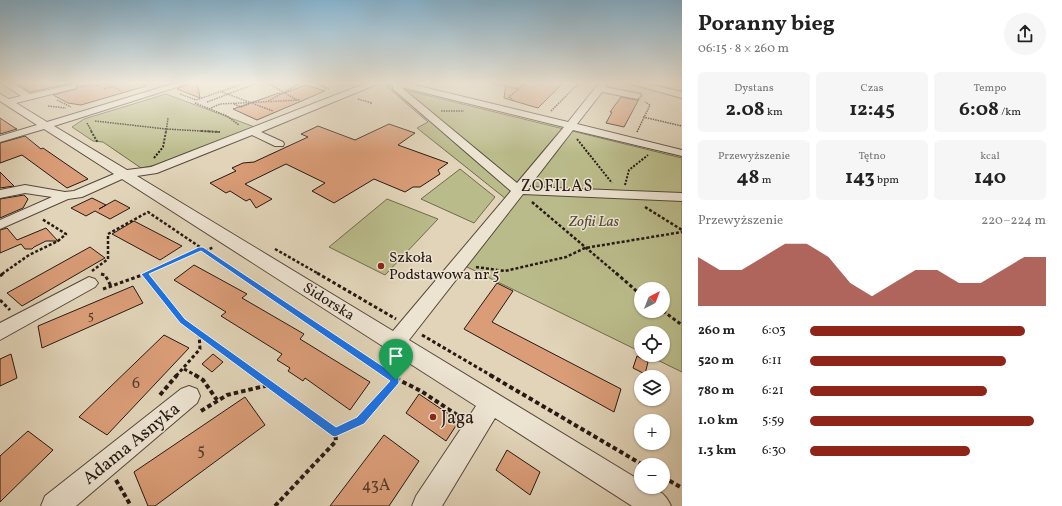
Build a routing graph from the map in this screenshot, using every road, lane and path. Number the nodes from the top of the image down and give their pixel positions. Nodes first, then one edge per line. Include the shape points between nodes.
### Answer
1 (13, 106) edge
2 (48, 106) dead end
3 (112, 106) edge
4 (201, 106) edge
5 (216, 106) edge
6 (258, 106) edge
7 (300, 106) edge
8 (319, 106) edge
9 (418, 106) edge
10 (485, 106) edge
11 (520, 106) edge
12 (556, 106) edge
13 (587, 106) edge
14 (650, 106) edge
15 (68, 108) dead end
16 (209, 109) junction
17 (308, 110) junction
18 (424, 111) junction
19 (464, 111) dead end
20 (513, 112) junction
21 (280, 114) dead end
22 (643, 117) junction
23 (168, 118) dead end
24 (543, 119) junction
25 (89, 120) dead end
26 (84, 121) dead end
27 (46, 126) junction
28 (682, 126) edge
29 (242, 128) dead end
30 (569, 128) junction
31 (166, 129) junction
32 (253, 132) junction
33 (636, 136) dead end
34 (0, 139) edge
35 (98, 143) dead end
36 (279, 144) dead end
37 (651, 153) dead end
38 (682, 153) edge
39 (152, 160) dead end
40 (124, 174) junction
41 (518, 190) junction
42 (0, 194) edge
43 (624, 195) junction
44 (65, 196) junction
45 (682, 197) edge
46 (31, 213) junction
47 (0, 225) edge
48 (682, 232) edge
49 (201, 248) junction
50 (585, 248) junction
51 (460, 262) junction
52 (145, 274) junction
53 (0, 276) edge
54 (91, 283) junction
55 (634, 289) edge
56 (0, 300) edge
57 (670, 316) edge
58 (23, 319) junction
59 (682, 324) edge
60 (0, 332) edge
61 (395, 343) junction
62 (396, 380) junction
63 (189, 396) dead end
64 (491, 403) junction
65 (476, 428) junction
66 (335, 432) junction
67 (114, 475) dead end
68 (670, 481) edge
69 (682, 488) edge
70 (55, 506) edge
71 (131, 506) edge
72 (275, 506) edge
73 (426, 506) edge
74 (657, 506) edge

1 - 27 street, Sidorska
2 - 15 path
3 - 27 street
4 - 16 path
5 - 16 path
6 - 21 path
7 - 17 street
8 - 17 street
9 - 18 street
10 - 20 street
11 - 20 path
12 - 24 path
13 - 30 street
14 - 22 path
16 - 29 path via 227,116
17 - 32 street
18 - 19 path
18 - 41 street
20 - 24 street
22 - 28 path
22 - 33 path
23 - 31 path
24 - 30 street
25 - 31 path
26 - 35 path via 89,124
27 - 34 street
27 - 40 street, Sidorska
30 - 38 street
30 - 41 street
31 - 32 path
31 - 39 path via 163,147
32 - 36 street
32 - 40 street via 153,170
37 - 43 path via 629,168 625,176
40 - 44 street via 77,194
40 - 61 street, Sidorska
41 - 43 street
41 - 50 path
41 - 51 street
42 - 44 street via 30,188
43 - 45 street
44 - 46 street
46 - 47 street
46 - 53 path via 66,234 29,255
48 - 50 path
49 - 52 path
49 - 54 path via 148,212 108,234 108,259
49 - 62 path
50 - 51 path via 566,257 505,271
50 - 55 path
51 - 61 street
52 - 54 path
52 - 66 path via 182,321
54 - 58 street
56 - 58 path via 18,318
57 - 59 path
58 - 60 street
61 - 64 street, Sidorska
62 - 65 path via 420,391
62 - 66 path via 361,420
63 - 70 street, Adama Asnyka
64 - 65 street
64 - 74 street, Sidorska
65 - 73 street
66 - 72 path via 336,441
67 - 71 path
68 - 69 path

